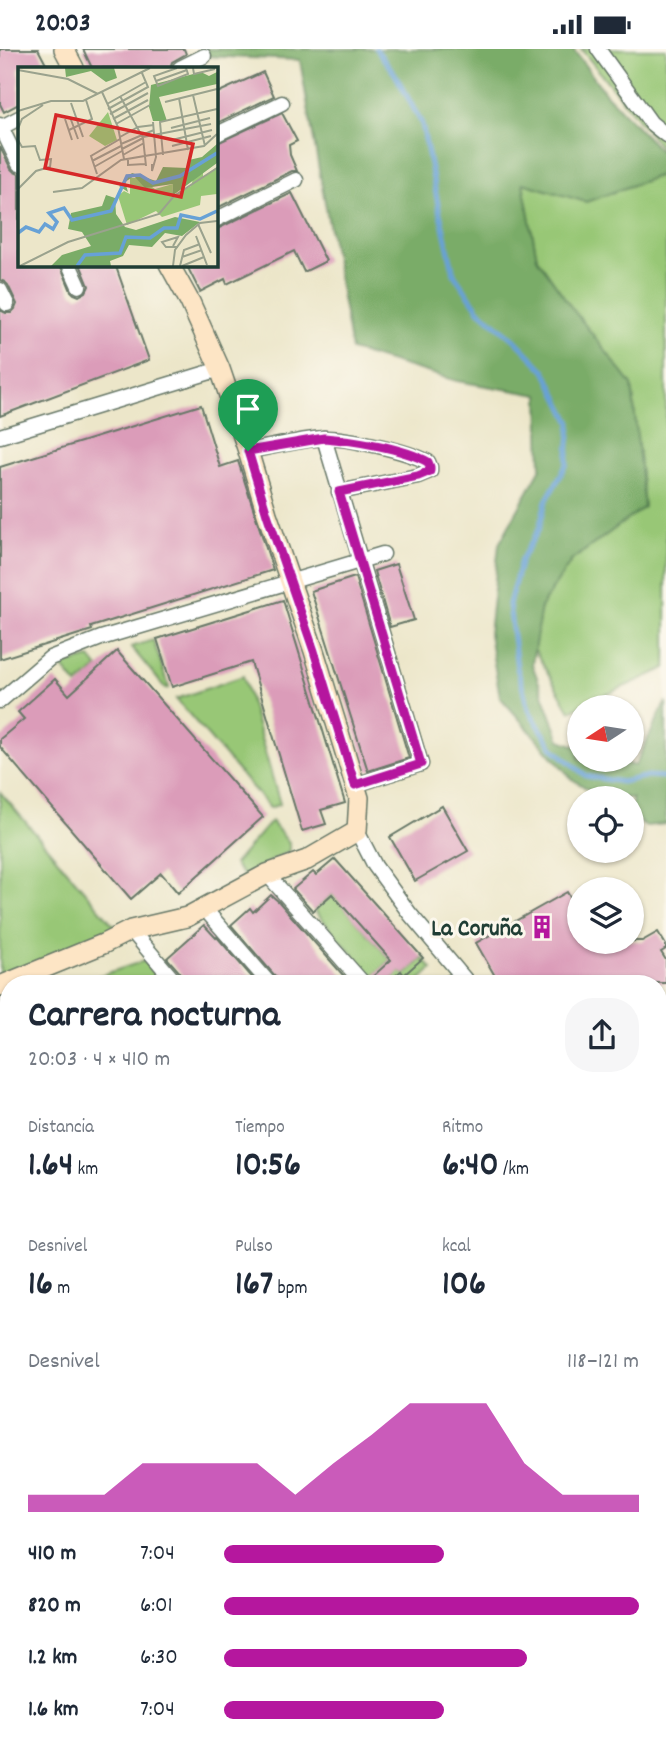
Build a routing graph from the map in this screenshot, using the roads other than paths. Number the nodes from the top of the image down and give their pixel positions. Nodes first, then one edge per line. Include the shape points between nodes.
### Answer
1 (64, 49) edge
2 (598, 49) edge
3 (204, 56) dead end
4 (73, 67) edge
5 (182, 67) edge
6 (282, 103) dead end
7 (18, 118) edge
8 (0, 127) edge
9 (217, 134) edge
10 (666, 135) edge
11 (18, 162) edge
12 (296, 180) dead end
13 (217, 219) edge
14 (70, 266) edge
15 (170, 266) edge
16 (79, 286) dead end
17 (0, 290) edge
18 (7, 304) dead end
19 (220, 369) junction
20 (0, 436) edge
21 (324, 438) junction
22 (248, 451) junction
23 (339, 492) junction
24 (383, 554) dead end
25 (360, 560) junction
26 (290, 580) junction
27 (0, 701) edge
28 (355, 785) junction
29 (357, 831) junction
30 (267, 874) junction
31 (203, 907) junction
32 (131, 930) junction
33 (27, 975) edge
34 (169, 975) edge
35 (262, 975) edge
36 (356, 975) edge
37 (455, 975) edge

1 - 4 street
2 - 10 street via 651,123
3 - 5 street
6 - 9 street
7 - 8 street
8 - 11 street
12 - 13 street
14 - 16 street
15 - 19 street
17 - 18 street
19 - 20 street
19 - 22 street
21 - 22 street
21 - 23 street
21 - 23 street via 410,454 430,467 418,476
22 - 26 street
23 - 25 street
24 - 25 street
25 - 26 street
25 - 28 street via 421,764
26 - 27 street via 50,658
26 - 28 street
28 - 29 street
29 - 30 street via 307,860
29 - 37 street via 375,866
30 - 31 street
30 - 36 street
31 - 32 street via 187,917
31 - 35 street
32 - 33 street
32 - 34 street

